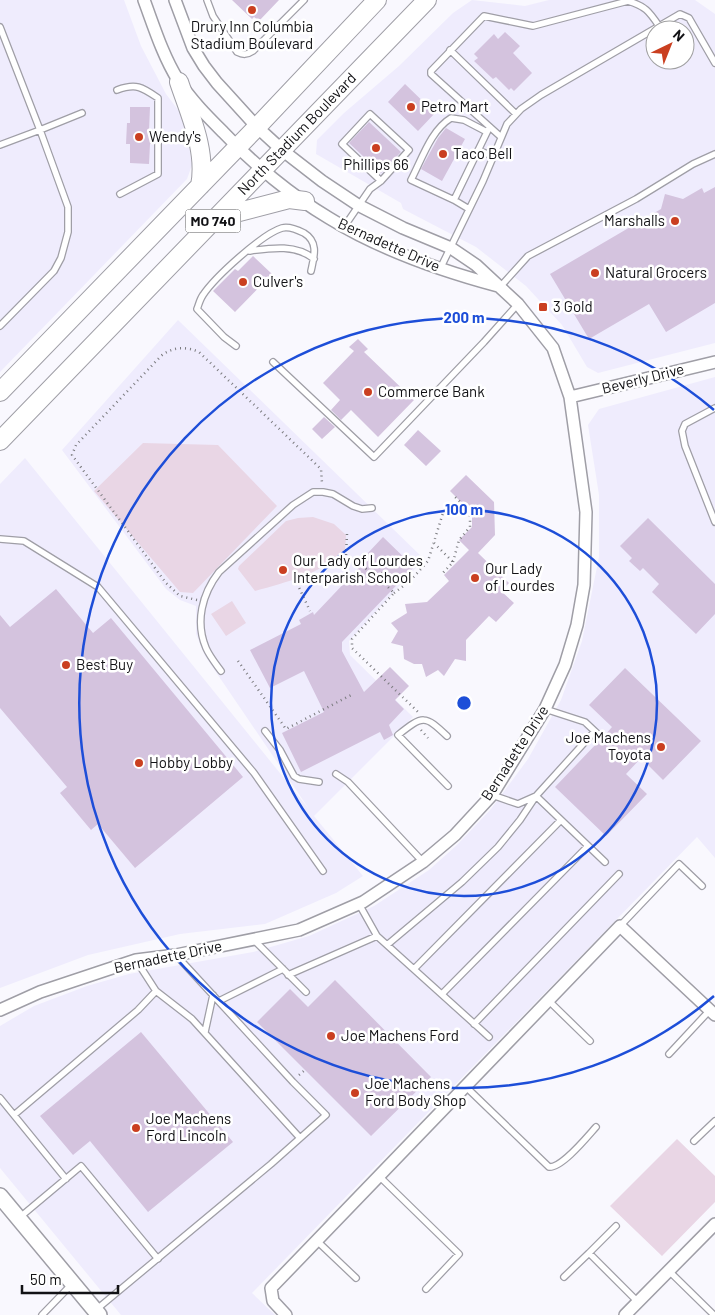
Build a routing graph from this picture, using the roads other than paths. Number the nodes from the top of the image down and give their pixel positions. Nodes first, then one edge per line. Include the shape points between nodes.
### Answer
1 (144, 0) edge
2 (175, 0) edge
3 (207, 0) edge
4 (304, 0) edge
5 (377, 0) edge
6 (426, 0) edge
7 (655, 20) edge
8 (670, 20) edge
9 (690, 20) edge
10 (0, 27) edge
11 (695, 28) edge
12 (645, 34) edge
13 (450, 50) junction
14 (715, 63) edge
15 (179, 82) junction
16 (118, 90) dead end
17 (82, 113) dead end
18 (516, 114) junction
19 (257, 127) junction
20 (488, 129) junction
21 (40, 130) junction
22 (501, 137) junction
23 (0, 145) edge
24 (237, 147) junction
25 (282, 150) junction
26 (478, 150) junction
27 (715, 154) edge
28 (492, 156) junction
29 (262, 170) junction
30 (381, 180) junction
31 (200, 186) junction
32 (120, 194) dead end
33 (454, 200) junction
34 (305, 201) junction
35 (358, 205) junction
36 (469, 209) junction
37 (215, 218) junction
38 (344, 227) junction
39 (451, 248) junction
40 (248, 251) junction
41 (314, 259) junction
42 (440, 269) junction
43 (311, 271) dead end
44 (500, 287) junction
45 (518, 304) junction
46 (0, 326) edge
47 (236, 346) dead end
48 (273, 362) dead end
49 (715, 362) edge
50 (0, 392) edge
51 (570, 397) junction
52 (715, 408) edge
53 (0, 441) edge
54 (372, 508) dead end
55 (715, 522) edge
56 (0, 540) edge
57 (222, 671) dead end
58 (545, 709) junction
59 (265, 731) dead end
60 (594, 732) junction
61 (447, 736) dead end
62 (602, 738) dead end
63 (336, 774) dead end
64 (319, 782) dead end
65 (448, 786) dead end
66 (492, 795) junction
67 (536, 796) junction
68 (561, 820) junction
69 (588, 846) junction
70 (423, 862) junction
71 (605, 862) dead end
72 (323, 871) dead end
73 (619, 874) dead end
74 (702, 886) dead end
75 (359, 904) junction
76 (620, 926) junction
77 (377, 936) junction
78 (253, 939) junction
79 (387, 945) junction
80 (176, 955) junction
81 (136, 960) junction
82 (283, 969) junction
83 (414, 969) junction
84 (288, 975) junction
85 (156, 991) junction
86 (306, 992) dead end
87 (442, 994) junction
88 (213, 995) junction
89 (548, 1000) junction
90 (219, 1001) junction
91 (0, 1010) edge
92 (712, 1013) edge
93 (474, 1024) junction
94 (205, 1032) junction
95 (489, 1037) dead end
96 (590, 1041) dead end
97 (669, 1054) dead end
98 (465, 1086) junction
99 (0, 1098) edge
100 (14, 1115) junction
101 (715, 1121) edge
102 (596, 1127) dead end
103 (300, 1138) junction
104 (694, 1141) dead end
105 (378, 1176) junction
106 (66, 1179) junction
107 (0, 1196) edge
108 (19, 1218) junction
109 (715, 1224) edge
110 (616, 1226) dead end
111 (316, 1240) junction
112 (589, 1253) junction
113 (158, 1259) junction
114 (669, 1271) junction
115 (564, 1277) dead end
116 (356, 1278) dead end
117 (73, 1283) junction
118 (426, 1289) dead end
119 (638, 1302) junction
120 (97, 1313) edge
121 (42, 1315) edge
122 (286, 1315) edge
123 (625, 1315) edge
124 (714, 1315) edge

1 - 15 street, Bernadette Drive via 167,62
2 - 19 street, Bernadette Drive via 193,48 204,66
3 - 4 lane via 213,16 237,52 247,55
5 - 19 main road, MO 740
6 - 25 main road, North Stadium Boulevard / MO 740
7 - 13 lane via 641,5 628,1 533,26 484,16
8 - 9 lane via 680,14
10 - 21 lane
11 - 14 lane
12 - 18 lane via 541,95
13 - 18 lane
13 - 20 lane via 431,74
15 - 24 street, Bernadette Drive
15 - 31 main road via 203,165
16 - 32 lane via 128,86 142,87 158,98 158,174
17 - 21 lane
18 - 22 lane
19 - 24 main road, MO 740
19 - 25 street, Bernadette Drive
20 - 22 lane
20 - 26 lane
20 - 33 lane via 451,118 443,123 411,180
21 - 23 lane
21 - 46 lane via 68,207 68,232 54,271
22 - 28 lane
24 - 29 street, Bernadette Drive
24 - 31 main road, MO 740
25 - 29 main road, North Stadium Boulevard / MO 740
25 - 35 street, Bernadette Drive
26 - 28 lane
26 - 33 lane
27 - 44 lane via 528,256
28 - 36 lane
29 - 34 street, Bernadette Drive
29 - 37 main road, North Stadium Boulevard / MO 740
30 - 30 lane via 409,150 379,127 370,114 342,144
30 - 35 lane
31 - 50 main road, MO 740
33 - 36 lane
34 - 37 main road via 289,199
34 - 38 street, Bernadette Drive
35 - 38 lane
35 - 39 street, Bernadette Drive
36 - 39 lane
37 - 53 main road, North Stadium Boulevard / MO 740
38 - 42 street, Bernadette Drive
39 - 42 lane
39 - 44 street, Bernadette Drive
40 - 41 lane via 289,248 306,252
40 - 41 lane via 283,228 297,229 309,236
40 - 47 lane via 202,295 197,309
41 - 43 lane
42 - 44 street, Bernadette Drive
44 - 45 street, Bernadette Drive
45 - 48 lane via 374,457
45 - 51 street, Bernadette Drive via 553,348
49 - 51 street, Beverly Drive
51 - 58 street, Bernadette Drive via 586,512 584,585 577,625 565,664
52 - 55 lane via 685,424 682,431
54 - 57 lane via 362,509 333,494 313,492 220,572 211,583 201,616 207,650
56 - 72 lane via 24,541 98,587 254,773
58 - 60 lane via 585,722
58 - 66 street, Bernadette Drive
59 - 64 lane via 294,776
60 - 62 lane
60 - 67 lane
61 - 65 lane via 431,721 422,720 412,723 398,735
63 - 70 lane via 348,782
66 - 67 lane via 518,804
66 - 70 street, Bernadette Drive
67 - 68 lane
67 - 79 lane via 492,853
68 - 69 lane
68 - 83 lane
69 - 71 lane
69 - 87 lane
70 - 75 street, Bernadette Drive
73 - 93 lane
74 - 76 lane via 679,864
75 - 77 lane
75 - 78 street, Bernadette Drive via 299,930
76 - 89 street
76 - 92 street
77 - 79 lane
77 - 84 lane
78 - 80 street, Bernadette Drive
78 - 82 lane
79 - 83 lane
80 - 81 street, Bernadette Drive
80 - 88 lane
81 - 85 lane
81 - 91 street, Bernadette Drive via 40,992
82 - 84 lane
82 - 90 lane
83 - 87 lane
84 - 86 lane
85 - 94 lane
85 - 100 lane
87 - 93 lane
88 - 90 lane
88 - 94 lane
89 - 96 lane
89 - 98 street
90 - 103 lane via 326,1115
92 - 97 lane
93 - 95 lane
94 - 103 lane
98 - 102 lane via 549,1167 562,1162
98 - 105 street
99 - 100 lane
100 - 106 lane
101 - 104 lane
103 - 113 lane
105 - 111 street
105 - 118 lane via 460,1254
106 - 108 lane
106 - 113 lane via 81,1166
107 - 108 street
108 - 117 street
109 - 114 street
110 - 112 lane
111 - 116 lane
111 - 122 street via 271,1288 273,1301
112 - 115 lane
112 - 119 lane
113 - 120 lane
114 - 119 street
114 - 124 lane
117 - 120 street
117 - 121 lane
119 - 123 street

